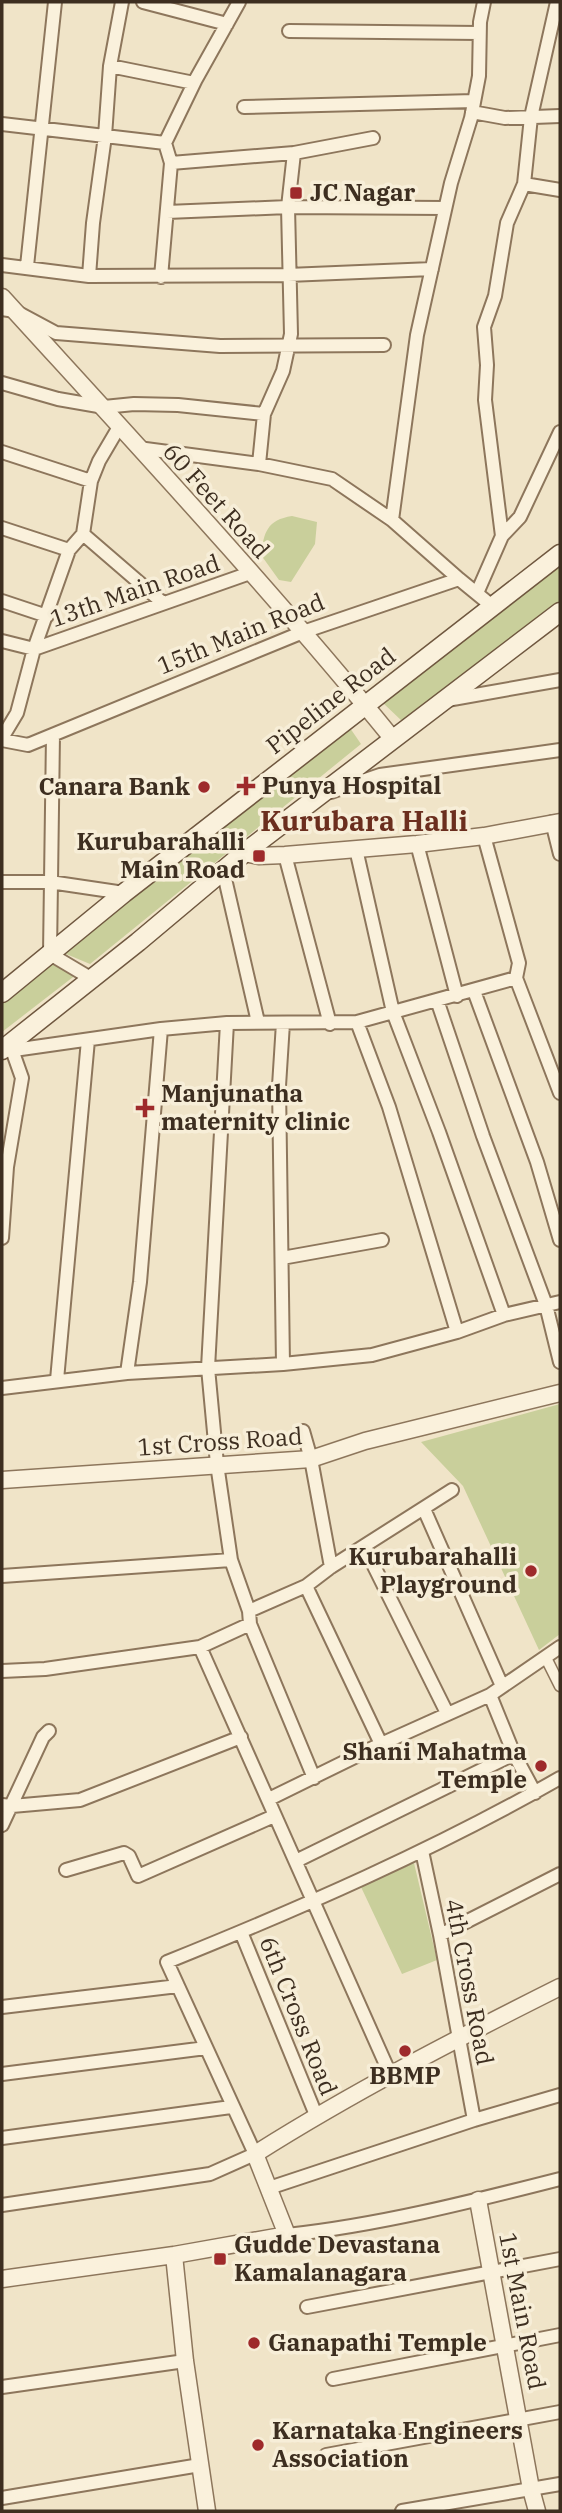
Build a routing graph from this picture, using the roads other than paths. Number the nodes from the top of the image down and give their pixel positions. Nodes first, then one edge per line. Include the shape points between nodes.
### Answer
1 (55, 2) edge
2 (122, 2) edge
3 (143, 2) edge
4 (239, 2) edge
5 (484, 2) edge
6 (557, 2) edge
7 (166, 5) edge
8 (228, 24) junction
9 (289, 31) dead end
10 (479, 33) junction
11 (110, 66) junction
12 (194, 83) junction
13 (473, 106) junction
14 (244, 107) dead end
15 (560, 116) edge
16 (531, 117) junction
17 (2, 124) edge
18 (41, 129) junction
19 (105, 136) junction
20 (373, 138) dead end
21 (165, 142) junction
22 (295, 153) junction
23 (171, 163) junction
24 (524, 184) junction
25 (560, 190) edge
26 (288, 207) junction
27 (445, 208) junction
28 (167, 212) junction
29 (2, 265) edge
30 (27, 266) junction
31 (432, 269) junction
32 (288, 275) junction
33 (89, 276) junction
34 (160, 276) junction
35 (2, 297) edge
36 (8, 310) edge
37 (384, 345) dead end
38 (289, 346) junction
39 (2, 383) edge
40 (104, 407) junction
41 (264, 414) junction
42 (119, 426) junction
43 (560, 432) edge
44 (138, 448) junction
45 (2, 453) edge
46 (259, 464) junction
47 (92, 481) junction
48 (392, 520) junction
49 (2, 528) edge
50 (83, 534) junction
51 (502, 536) junction
52 (69, 550) junction
53 (560, 554) edge
54 (250, 573) junction
55 (459, 579) junction
56 (477, 593) junction
57 (2, 601) edge
58 (163, 603) junction
59 (492, 606) junction
60 (47, 616) junction
61 (555, 618) edge
62 (303, 632) junction
63 (2, 641) edge
64 (34, 649) junction
65 (560, 680) edge
66 (441, 701) junction
67 (365, 705) junction
68 (52, 735) junction
69 (392, 738) junction
70 (2, 739) edge
71 (560, 750) edge
72 (320, 795) junction
73 (556, 822) edge
74 (484, 836) junction
75 (417, 844) junction
76 (356, 849) junction
77 (244, 853) junction
78 (560, 854) edge
79 (285, 855) junction
80 (223, 870) junction
81 (2, 882) edge
82 (50, 882) junction
83 (124, 893) junction
84 (51, 954) junction
85 (516, 978) junction
86 (92, 979) junction
87 (474, 991) junction
88 (2, 993) edge
89 (457, 996) junction
90 (438, 1000) junction
91 (393, 1012) junction
92 (258, 1022) junction
93 (357, 1022) junction
94 (227, 1023) junction
95 (283, 1023) junction
96 (330, 1024) junction
97 (161, 1029) junction
98 (88, 1040) junction
99 (9, 1048) edge
100 (560, 1093) edge
101 (4, 1169) edge
102 (2, 1238) edge
103 (382, 1240) dead end
104 (560, 1240) edge
105 (282, 1258) junction
106 (560, 1302) edge
107 (546, 1305) junction
108 (504, 1315) junction
109 (457, 1332) junction
110 (560, 1362) edge
111 (283, 1364) junction
112 (208, 1368) junction
113 (127, 1373) junction
114 (57, 1380) junction
115 (2, 1388) edge
116 (560, 1393) edge
117 (303, 1431) dead end
118 (311, 1459) junction
119 (217, 1464) junction
120 (2, 1480) edge
121 (452, 1490) dead end
122 (424, 1509) junction
123 (365, 1546) junction
124 (231, 1560) junction
125 (331, 1567) junction
126 (2, 1576) edge
127 (306, 1587) junction
128 (249, 1617) junction
129 (201, 1647) junction
130 (560, 1647) edge
131 (546, 1658) junction
132 (2, 1671) edge
133 (502, 1686) junction
134 (560, 1686) edge
135 (489, 1695) junction
136 (447, 1713) junction
137 (49, 1731) dead end
138 (241, 1737) junction
139 (381, 1744) junction
140 (514, 1754) junction
141 (314, 1778) junction
142 (560, 1778) edge
143 (535, 1793) junction
144 (269, 1799) junction
145 (7, 1805) edge
146 (274, 1816) junction
147 (2, 1825) edge
148 (422, 1852) junction
149 (296, 1861) junction
150 (66, 1871) dead end
151 (560, 1874) edge
152 (312, 1903) junction
153 (241, 1932) junction
154 (440, 1935) junction
155 (178, 1986) junction
156 (560, 1987) edge
157 (2, 2007) edge
158 (459, 2037) junction
159 (206, 2048) junction
160 (2, 2074) edge
161 (391, 2076) junction
162 (560, 2095) edge
163 (231, 2107) junction
164 (316, 2115) junction
165 (474, 2120) junction
166 (2, 2138) edge
167 (255, 2154) junction
168 (560, 2179) edge
169 (270, 2188) junction
170 (478, 2200) junction
171 (2, 2205) edge
172 (287, 2235) junction
173 (174, 2255) junction
174 (560, 2259) edge
175 (491, 2271) junction
176 (2, 2279) edge
177 (307, 2307) dead end
178 (560, 2335) edge
179 (505, 2346) junction
180 (185, 2361) junction
181 (333, 2379) dead end
182 (2, 2387) edge
183 (560, 2412) edge
184 (519, 2420) junction
185 (326, 2455) dead end
186 (200, 2465) junction
187 (560, 2484) edge
188 (531, 2489) junction
189 (2, 2498) edge
190 (207, 2511) edge
191 (402, 2511) edge
192 (537, 2511) edge

1 - 18 street
2 - 11 street
3 - 7 street
4 - 8 street
5 - 10 street
6 - 16 street
7 - 8 street
8 - 12 street
9 - 10 street
10 - 13 street via 479,76
11 - 12 street
11 - 19 street
12 - 21 street
13 - 14 street
13 - 16 street via 505,118
13 - 27 street
15 - 16 street
16 - 24 street
17 - 18 street
18 - 19 street
18 - 30 street
19 - 21 street
19 - 33 street
20 - 22 street
21 - 23 street
22 - 23 street
22 - 26 street
23 - 28 street
24 - 25 street
24 - 51 street via 508,223 495,296 484,327 485,400
26 - 27 street
26 - 28 street
26 - 32 street
27 - 31 street
28 - 34 street
29 - 30 street
30 - 33 street
31 - 32 street
31 - 48 street via 417,335
32 - 34 street
32 - 38 street
33 - 34 street
35 - 36 street, 60 Feet Road
36 - 38 street via 56,333 220,346
36 - 40 street, 60 Feet Road
37 - 38 street
38 - 41 street
39 - 40 street
40 - 41 street via 178,405
40 - 42 street, 60 Feet Road
41 - 46 street
42 - 44 street, 60 Feet Road
42 - 47 street
43 - 51 street via 520,517
44 - 46 street
44 - 54 street, 60 Feet Road
45 - 47 street
46 - 48 street via 332,479
47 - 50 street
48 - 55 street
49 - 52 street
50 - 52 street
50 - 58 street
51 - 56 street
52 - 60 street
53 - 59 main road, Pipeline Road
54 - 58 street, 13th Main Road
54 - 62 street, 60 Feet Road
55 - 56 street
55 - 62 street, 15th Main Road
56 - 59 street
57 - 60 street
58 - 64 street, 13th Main Road
59 - 67 main road, Pipeline Road
60 - 64 street
61 - 66 main road
62 - 67 street, 60 Feet Road
62 - 68 street, 15th Main Road
63 - 64 street
64 - 70 street via 17,713
65 - 66 street
66 - 69 main road
67 - 69 street, 60 Feet Road
67 - 83 main road, Pipeline Road
68 - 70 street, 15th Main Road via 28,745
68 - 82 street
69 - 72 main road
71 - 72 street via 380,775
72 - 77 main road
73 - 74 street
73 - 78 street
74 - 75 street
74 - 85 street via 519,963
75 - 76 street
75 - 89 street
76 - 79 street
76 - 91 street
77 - 79 street
77 - 80 main road
79 - 96 street
80 - 86 main road
80 - 92 street
81 - 82 street
82 - 83 street
82 - 84 street
83 - 84 main road, Pipeline Road
84 - 86 street
84 - 88 main road, Pipeline Road
85 - 87 street
85 - 100 street
86 - 99 main road
87 - 89 street
87 - 104 street via 537,1162
89 - 90 street
90 - 91 street
90 - 107 street
91 - 93 street
91 - 108 street
92 - 94 street
92 - 95 street
93 - 96 street
93 - 109 street via 389,1107
94 - 97 street
94 - 112 street
95 - 96 street
95 - 105 street via 279,1086
97 - 98 street
97 - 113 street via 140,1282
98 - 99 street
98 - 114 street
99 - 101 street via 22,1078
101 - 102 street
103 - 105 street
105 - 111 street
106 - 107 street
107 - 108 street
107 - 110 street
108 - 109 street
109 - 111 street via 372,1355
111 - 112 street
112 - 113 street
112 - 119 street
113 - 114 street
114 - 115 street
116 - 118 street, 1st Cross Road via 365,1441
117 - 118 street
118 - 119 street, 1st Cross Road
118 - 125 street
119 - 120 street, 1st Cross Road
119 - 124 street
121 - 122 street
122 - 123 street
122 - 133 street
123 - 125 street
123 - 136 street
124 - 126 street
124 - 128 street
125 - 127 street
127 - 128 street
127 - 139 street
128 - 129 street
128 - 141 street
129 - 132 street
129 - 138 street
130 - 131 street
131 - 133 street
131 - 134 street
133 - 135 street
135 - 136 street
135 - 140 street
136 - 139 street
137 - 145 street
138 - 144 street
138 - 145 street via 80,1800
139 - 141 street
140 - 143 street
140 - 149 street
141 - 144 street
142 - 143 street
143 - 148 street
144 - 146 street
145 - 147 street
146 - 149 street
146 - 150 street via 138,1876 124,1853
148 - 152 street
148 - 154 street, 4th Cross Road
149 - 152 street
151 - 154 street
152 - 153 street
152 - 161 street
153 - 155 street via 167,1962
153 - 164 street, 6th Cross Road
154 - 158 street, 4th Cross Road
155 - 157 street
155 - 159 street
156 - 158 street
158 - 161 street
158 - 165 street, 4th Cross Road
159 - 160 street
159 - 163 street
161 - 164 street
162 - 165 street
163 - 166 street
163 - 167 street
164 - 167 street
165 - 169 street
167 - 169 street
167 - 171 street via 210,2175
168 - 170 street
169 - 172 street
170 - 172 street
170 - 175 street, 1st Main Road
172 - 173 street
173 - 176 street
173 - 180 street
174 - 175 street
175 - 177 street
175 - 179 street, 1st Main Road
178 - 179 street
179 - 181 street
179 - 184 street, 1st Main Road
180 - 182 street
180 - 186 street
183 - 184 street
184 - 185 street
184 - 188 street, 1st Main Road
186 - 189 street
186 - 190 street
187 - 188 street
188 - 191 street
188 - 192 street, 1st Main Road

